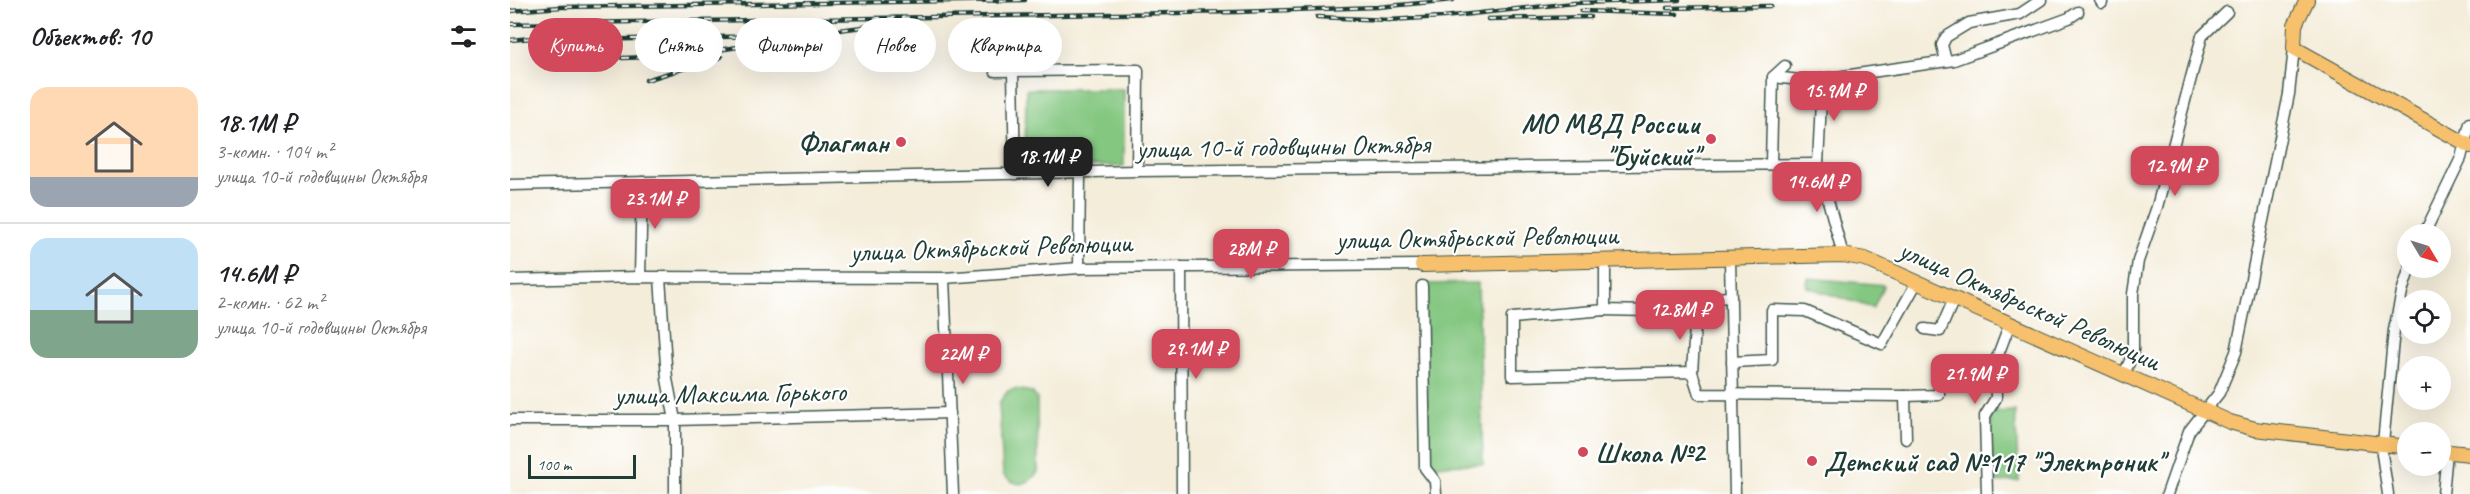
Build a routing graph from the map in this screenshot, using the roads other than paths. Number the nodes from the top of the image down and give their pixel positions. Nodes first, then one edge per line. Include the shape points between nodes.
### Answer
1 (2041, 0) edge
2 (2307, 0) edge
3 (2078, 12) dead end
4 (2227, 12) dead end
5 (2294, 48) junction
6 (1946, 61) junction
7 (1785, 66) dead end
8 (1062, 71) edge
9 (1013, 72) edge
10 (1773, 77) junction
11 (1822, 80) junction
12 (2470, 123) edge
13 (2467, 145) edge
14 (1771, 164) junction
15 (1818, 164) junction
16 (1137, 171) junction
17 (1080, 173) junction
18 (1015, 174) junction
19 (642, 182) junction
20 (510, 185) edge
21 (2429, 224) edge
22 (1843, 255) junction
23 (1730, 259) junction
24 (1605, 261) junction
25 (1422, 265) joint
26 (1181, 267) junction
27 (1079, 268) junction
28 (640, 277) junction
29 (660, 278) junction
30 (944, 278) junction
31 (2407, 278) edge
32 (510, 280) edge
33 (1917, 282) junction
34 (1422, 286) dead end
35 (1731, 297) junction
36 (1954, 299) junction
37 (1603, 310) junction
38 (1696, 312) junction
39 (2010, 323) junction
40 (1925, 329) dead end
41 (1732, 362) junction
42 (1995, 369) junction
43 (1692, 372) junction
44 (2124, 374) junction
45 (1733, 395) junction
46 (1905, 396) junction
47 (2204, 411) junction
48 (950, 413) junction
49 (510, 420) edge
50 (675, 420) junction
51 (1906, 439) dead end
52 (2383, 443) junction
53 (2397, 445) edge
54 (2451, 452) edge
55 (2470, 454) edge
56 (2443, 476) edge
57 (675, 494) edge
58 (953, 494) edge
59 (1182, 494) edge
60 (1436, 494) edge
61 (1735, 494) edge
62 (1987, 494) edge
63 (2167, 494) edge
64 (2388, 494) edge
65 (2443, 494) edge

1 - 6 street via 2020,14 1969,23 1946,37 1942,45
2 - 5 main road via 2295,25
3 - 6 street
4 - 44 street via 2202,36 2157,207 2138,261 2133,294 2133,354
5 - 13 main road
5 - 47 street via 2289,94 2245,318 2228,373 2219,393
6 - 11 street
7 - 10 street
8 - 16 street via 1138,70
9 - 18 street
10 - 11 street
10 - 14 street
11 - 15 street
12 - 13 street
13 - 21 street
14 - 15 street, улица 10-й годовщины Октября
14 - 16 street, улица 10-й годовщины Октября
15 - 22 street
16 - 17 street, улица 10-й годовщины Октября
17 - 18 street, улица 10-й годовщины Октября
17 - 27 street
18 - 19 street, улица 10-й годовщины Октября
19 - 20 street, улица 10-й годовщины Октября
19 - 28 street
22 - 23 main road, улица Октябрьской Революции
22 - 33 main road, улица Октябрьской Революции via 1864,259
23 - 24 main road, улица Октябрьской Революции
23 - 35 street
24 - 25 main road, улица Октябрьской Революции
24 - 37 street
25 - 26 street, улица Октябрьской Революции
26 - 27 street, улица Октябрьской Революции
26 - 59 street
27 - 30 street, улица Октябрьской Революции
28 - 29 street, улица Октябрьской Революции
28 - 32 street, улица Октябрьской Революции
29 - 30 street, улица Октябрьской Революции
29 - 50 street via 667,379
30 - 48 street
31 - 52 street via 2397,313
33 - 36 main road, улица Октябрьской Революции
33 - 41 street via 1882,344 1804,311 1772,310 1772,360
34 - 60 street via 1425,468 1435,481
35 - 38 street via 1698,299
35 - 41 street
36 - 39 main road, улица Октябрьской Революции
36 - 40 street via 1940,331
37 - 38 street
37 - 43 street via 1512,318 1512,376
38 - 43 street
39 - 42 street
39 - 44 main road, улица Октябрьской Революции
41 - 45 street
42 - 46 street via 1940,368 1940,395
42 - 62 street via 1996,398 1985,416
43 - 45 street via 1699,394
44 - 47 main road, улица Октябрьской Революции
45 - 46 street
45 - 61 street
46 - 51 street
47 - 52 main road, улица Октябрьской Революции via 2254,429
47 - 63 street via 2189,432
48 - 50 street, улица Максима Горького
48 - 58 street
49 - 50 street, улица Максима Горького
50 - 57 street
52 - 53 main road, улица Октябрьской Революции
52 - 64 street via 2382,465
54 - 55 main road
56 - 65 street

